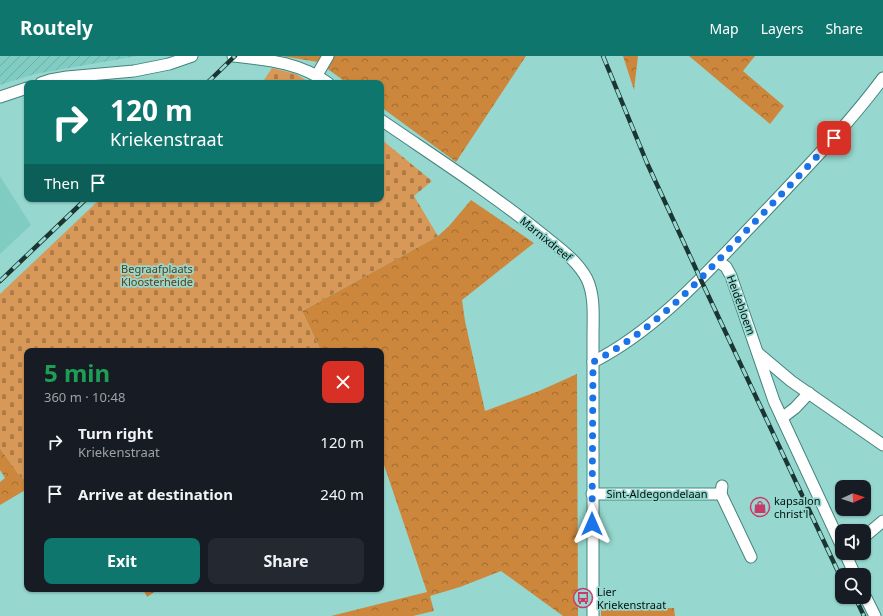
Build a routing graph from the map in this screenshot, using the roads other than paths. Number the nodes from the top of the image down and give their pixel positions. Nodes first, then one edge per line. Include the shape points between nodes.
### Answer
1 (192, 56) edge
2 (233, 56) edge
3 (328, 56) edge
4 (317, 75) junction
5 (883, 78) edge
6 (50, 80) edge
7 (324, 80) edge
8 (24, 89) edge
9 (0, 97) edge
10 (384, 122) edge
11 (718, 261) junction
12 (758, 353) junction
13 (593, 362) junction
14 (809, 393) junction
15 (782, 418) junction
16 (883, 445) edge
17 (592, 494) junction
18 (883, 521) edge
19 (871, 531) edge
20 (835, 532) edge
21 (751, 557) dead end
22 (869, 604) edge
23 (593, 616) edge
24 (874, 616) edge

1 - 6 street via 134,71
2 - 4 street via 280,62
3 - 4 street
4 - 7 street
5 - 11 street via 824,150
8 - 9 street
10 - 13 street, Marnixdreef via 522,219 579,266 592,294
11 - 12 street, Heidebloem via 726,267 731,276
11 - 13 street via 669,308 608,355
12 - 14 street
12 - 15 street, Heidebloem
13 - 17 street, Marnixdreef
14 - 15 street via 796,408
14 - 16 street
15 - 20 street, Heidebloem
17 - 21 street, Sint-Aldegondelaan via 722,490
17 - 23 street, Marnixdreef
18 - 19 street
22 - 24 street

